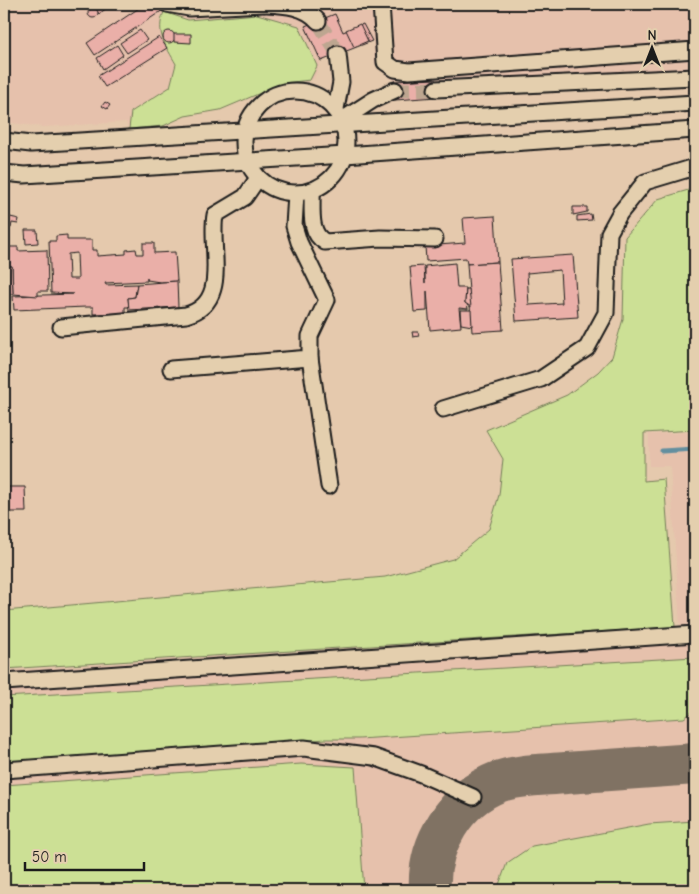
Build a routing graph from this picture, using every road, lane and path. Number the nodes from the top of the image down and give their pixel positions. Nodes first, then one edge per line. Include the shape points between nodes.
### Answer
1 (167, 4) edge
2 (265, 4) edge
3 (381, 4) edge
4 (318, 21) tunnel mouth
5 (695, 50) edge
6 (338, 54) tunnel mouth
7 (695, 77) edge
8 (436, 89) tunnel mouth
9 (395, 90) tunnel mouth
10 (695, 103) edge
11 (341, 118) junction
12 (245, 130) junction
13 (695, 130) edge
14 (4, 141) edge
15 (346, 155) junction
16 (247, 161) junction
17 (695, 167) edge
18 (4, 173) edge
19 (258, 178) junction
20 (312, 191) junction
21 (296, 194) junction
22 (435, 239) dead end
23 (61, 327) dead end
24 (310, 358) junction
25 (171, 368) dead end
26 (443, 409) dead end
27 (329, 486) dead end
28 (695, 634) edge
29 (4, 682) edge
30 (4, 770) edge
31 (473, 797) dead end

1 - 2 street via 189,8
2 - 4 street via 302,10
3 - 5 street via 386,62 395,69 409,71
6 - 11 street
7 - 8 street
9 - 11 street
10 - 11 street
11 - 12 street
11 - 12 street via 321,97 303,91 284,92 266,99 253,113
11 - 15 street via 347,140
12 - 14 street via 31,144
12 - 16 street
13 - 15 street
15 - 16 street
15 - 20 street via 333,177
16 - 18 street via 24,175
16 - 19 street
17 - 26 street via 645,182 620,213 609,233 606,313 587,348 541,379
19 - 21 street via 275,189
19 - 23 street via 245,197 215,215 216,280 210,298 198,312
20 - 21 street
20 - 22 street via 313,226 316,235 326,242 380,238
21 - 24 street via 294,226 327,300 310,336
24 - 25 street
24 - 27 street
28 - 29 street
30 - 31 street via 304,748 374,757

